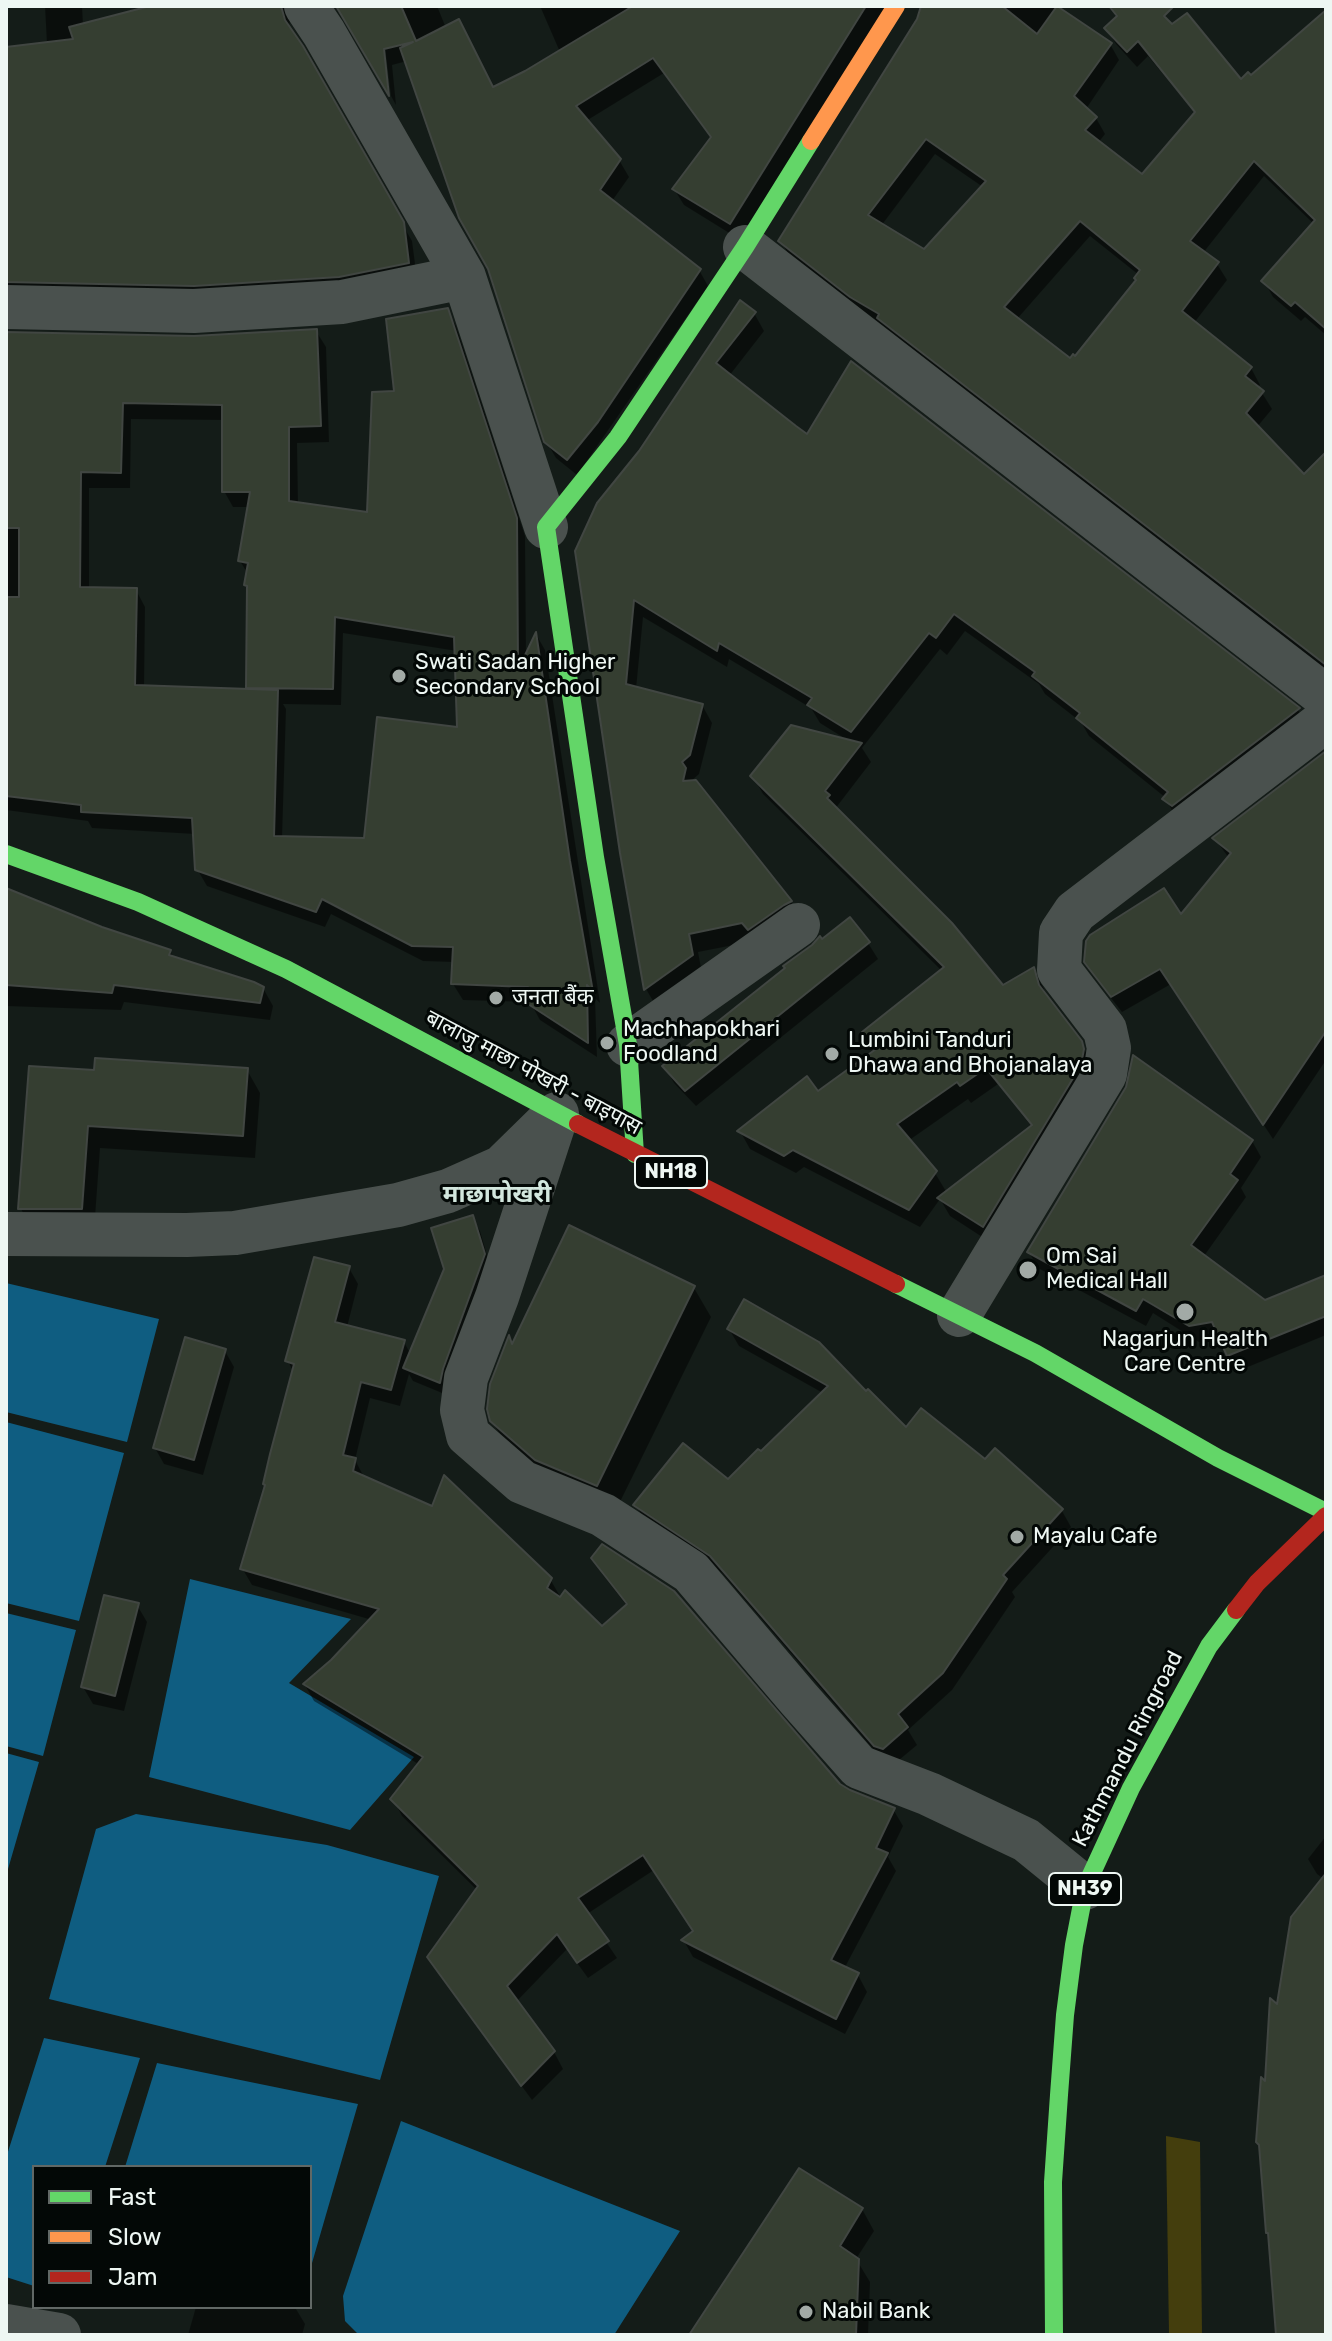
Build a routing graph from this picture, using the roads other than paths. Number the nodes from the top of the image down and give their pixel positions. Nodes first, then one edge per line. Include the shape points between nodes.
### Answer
1 (306, 6) edge
2 (896, 6) edge
3 (745, 247) junction
4 (464, 277) junction
5 (6, 307) edge
6 (546, 527) junction
7 (1326, 697) edge
8 (1326, 720) edge
9 (6, 854) edge
10 (798, 925) dead end
11 (628, 1045) junction
12 (557, 1114) junction
13 (635, 1154) junction
14 (6, 1234) edge
15 (959, 1315) junction
16 (1326, 1514) edge
17 (1085, 1888) junction
18 (6, 2326) edge
19 (59, 2335) edge
20 (1054, 2335) edge

1 - 4 street
2 - 3 main road
3 - 6 main road via 618,437
3 - 7 street
4 - 5 street via 342,302 194,311
4 - 6 street
6 - 11 main road
8 - 15 street via 1075,912 1061,933 1059,970 1105,1030 1105,1074
9 - 12 main road, बालाजु माछा पोखरी - बाइपास / NH18 via 138,902 286,969
10 - 11 street
11 - 13 main road
12 - 13 main road, बालाजु माछा पोखरी - बाइपास / NH18
12 - 14 street via 502,1167 448,1191 398,1205 235,1233
12 - 17 street via 466,1378 462,1410 468,1435 522,1482 603,1515 691,1572 859,1767 1026,1840
13 - 15 main road, बालाजु माछा पोखरी - बाइपास / NH18
15 - 16 main road, बालाजु माछा पोखरी - बाइपास / NH18
16 - 17 main road, Kathmandu Ringroad / NH39 via 1257,1583 1209,1646 1131,1788
17 - 20 main road, Kathmandu Ringroad / NH39 via 1065,2015 1059,2095 1053,2182
18 - 19 street

